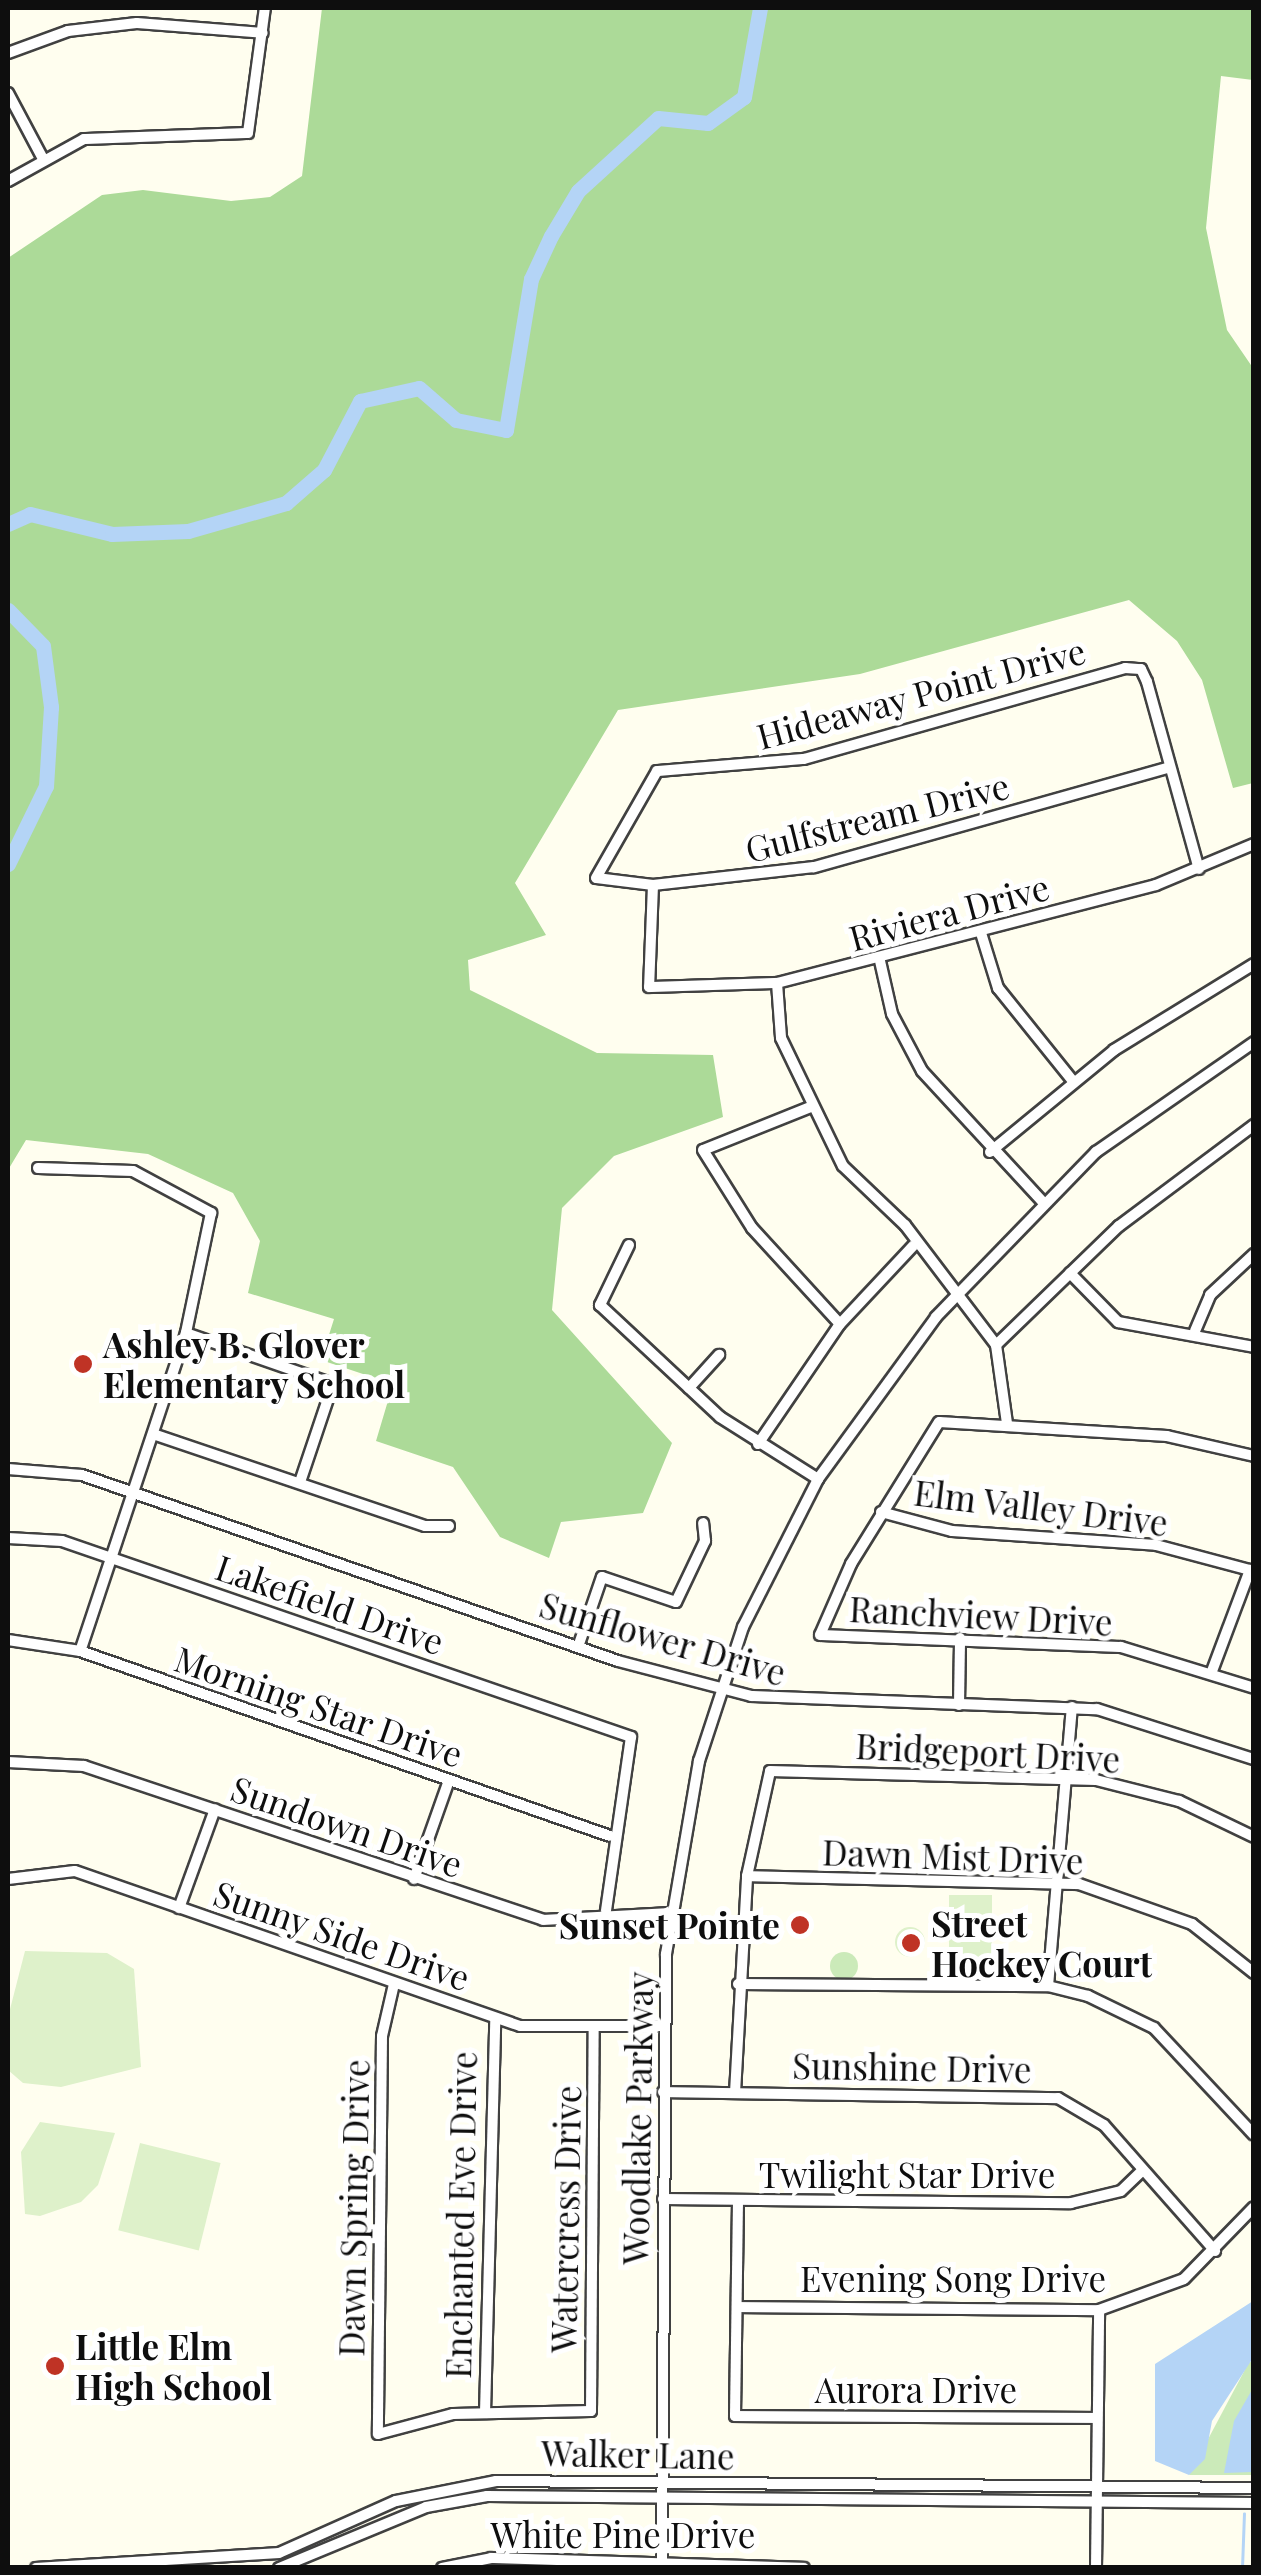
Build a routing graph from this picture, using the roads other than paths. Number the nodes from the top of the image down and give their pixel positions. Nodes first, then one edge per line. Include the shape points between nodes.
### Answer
1 (266, 8) edge
2 (263, 34) junction
3 (8, 53) edge
4 (8, 93) edge
5 (42, 156) junction
6 (8, 181) edge
7 (1167, 768) junction
8 (1254, 844) edge
9 (1199, 869) junction
10 (596, 878) joint
11 (653, 885) junction
12 (981, 934) junction
13 (880, 962) junction
14 (1254, 964) edge
15 (777, 983) junction
16 (1254, 1042) edge
17 (1072, 1080) junction
18 (813, 1106) junction
19 (1254, 1125) edge
20 (990, 1152) junction
21 (38, 1168) dead end
22 (1043, 1202) junction
23 (630, 1245) dead end
24 (912, 1246) junction
25 (1254, 1254) edge
26 (1070, 1273) junction
27 (955, 1296) junction
28 (840, 1324) junction
29 (1195, 1331) junction
30 (186, 1332) junction
31 (996, 1344) junction
32 (1254, 1347) edge
33 (719, 1355) dead end
34 (689, 1388) junction
35 (1006, 1423) junction
36 (153, 1434) junction
37 (758, 1444) junction
38 (1254, 1456) edge
39 (8, 1469) edge
40 (818, 1479) junction
41 (300, 1482) junction
42 (131, 1492) junction
43 (881, 1512) junction
44 (702, 1523) dead end
45 (450, 1526) dead end
46 (8, 1538) edge
47 (110, 1557) junction
48 (1252, 1571) edge
49 (960, 1638) junction
50 (8, 1640) edge
51 (578, 1647) junction
52 (80, 1651) junction
53 (1212, 1671) junction
54 (723, 1685) junction
55 (1254, 1688) edge
56 (960, 1704) junction
57 (1072, 1707) junction
58 (1254, 1759) edge
59 (8, 1762) edge
60 (1066, 1776) junction
61 (449, 1780) junction
62 (214, 1810) junction
63 (610, 1836) junction
64 (1254, 1838) edge
65 (746, 1876) junction
66 (8, 1879) edge
67 (414, 1879) junction
68 (1056, 1882) junction
69 (179, 1908) junction
70 (606, 1912) junction
71 (670, 1914) junction
72 (1254, 1973) edge
73 (394, 1984) junction
74 (738, 1984) junction
75 (1048, 1986) junction
76 (495, 2018) junction
77 (594, 2026) junction
78 (664, 2026) junction
79 (664, 2092) junction
80 (736, 2093) junction
81 (1254, 2135) edge
82 (1141, 2172) junction
83 (663, 2199) junction
84 (738, 2201) junction
85 (1254, 2208) edge
86 (1216, 2251) junction
87 (737, 2307) junction
88 (1098, 2310) junction
89 (485, 2413) junction
90 (1098, 2418) junction
91 (661, 2482) junction
92 (1097, 2488) junction
93 (1254, 2488) edge
94 (661, 2498) junction
95 (1254, 2503) edge
96 (1097, 2504) junction
97 (552, 2563) edge
98 (662, 2564) edge
99 (231, 2565) edge
100 (779, 2565) edge
101 (58, 2567) edge
102 (36, 2568) edge
103 (279, 2568) edge
104 (442, 2568) edge
105 (804, 2568) edge
106 (1096, 2568) edge

1 - 2 street
2 - 3 street via 137,23 68,31
2 - 5 street via 248,133 125,131
4 - 5 street
5 - 6 street
7 - 9 street
7 - 10 street, Hideaway Point Drive via 1141,669 804,759 656,771
7 - 11 street, Gulfstream Drive via 814,867
8 - 9 street, Riviera Drive
9 - 12 street, Riviera Drive
10 - 11 street, Gulfstream Drive
11 - 15 street, Riviera Drive via 649,987
12 - 13 street, Riviera Drive
12 - 17 street via 998,988
13 - 15 street, Riviera Drive
13 - 20 street via 892,1014 922,1071
14 - 17 street
15 - 18 street via 781,1038
16 - 22 street, Woodlake Parkway via 1096,1152
17 - 20 street
18 - 24 street via 843,1166 905,1225
18 - 28 street via 703,1150 752,1228
19 - 26 street
20 - 22 street
21 - 30 street via 134,1171 211,1213
22 - 27 street, Woodlake Parkway
23 - 34 street via 600,1305
24 - 27 street
24 - 28 street
25 - 29 street via 1210,1294
26 - 29 street via 1118,1322
26 - 31 street
27 - 31 street
27 - 40 street, Woodlake Parkway
28 - 37 street
29 - 32 street
30 - 36 street
30 - 41 street via 334,1384
31 - 35 street
33 - 34 street
34 - 37 street
35 - 38 street via 1167,1436
35 - 43 street via 940,1422
36 - 41 street
36 - 42 street
37 - 40 street
39 - 42 street, Sunflower Drive via 82,1475
40 - 54 street, Woodlake Parkway
41 - 45 street
42 - 47 street
42 - 51 street, Sunflower Drive
43 - 48 street, Elm Valley Drive via 933,1529 1138,1542
43 - 49 street, Ranchview Drive via 820,1635
44 - 51 street via 706,1541 676,1602 602,1577
46 - 47 street, Lakefield Drive
47 - 52 street
47 - 63 street, Lakefield Drive via 632,1737
48 - 53 street
49 - 53 street, Ranchview Drive via 1121,1648
49 - 56 street
50 - 52 street, Morning Star Drive
51 - 54 street, Sunflower Drive
52 - 61 street, Morning Star Drive
53 - 55 street, Ranchview Drive
54 - 56 street, Sunflower Drive via 790,1704
54 - 71 street, Woodlake Parkway
56 - 57 street, Sunflower Drive
57 - 58 street, Sunflower Drive via 1156,1722
57 - 60 street
59 - 62 street, Sundown Drive via 84,1766
60 - 64 street, Bridgeport Drive via 1136,1786
60 - 65 street, Bridgeport Drive via 770,1771
60 - 68 street
61 - 63 street, Morning Star Drive
61 - 67 street
62 - 67 street, Sundown Drive
62 - 69 street
63 - 70 street
65 - 68 street, Dawn Mist Drive
65 - 74 street
66 - 69 street, Sunny Side Drive via 54,1867
67 - 70 street, Sundown Drive via 543,1920
68 - 72 street, Dawn Mist Drive via 1155,1907
68 - 75 street
69 - 73 street, Sunny Side Drive
70 - 71 street, Sundown Drive
71 - 78 street, Woodlake Parkway
73 - 76 street, Sunny Side Drive
73 - 89 street, Dawn Spring Drive via 382,2036 378,2434
74 - 75 street
74 - 80 street
75 - 81 street via 1154,2028
76 - 77 street, Sunny Side Drive
76 - 89 street, Enchanted Eve Drive
77 - 78 street, Sunny Side Drive
77 - 89 street, Watercress Drive via 590,2412
78 - 79 street, Woodlake Parkway
79 - 80 street, Sunshine Drive
79 - 83 street, Woodlake Parkway
80 - 82 street, Sunshine Drive via 1058,2098 1104,2125
82 - 84 street, Twilight Star Drive via 1121,2190 1070,2202
82 - 86 street, Sunshine Drive
83 - 84 street, Twilight Star Drive
83 - 91 street, Woodlake Parkway
84 - 87 street
85 - 86 street, Evening Song Drive
86 - 88 street, Evening Song Drive via 1184,2279
87 - 88 street, Evening Song Drive
87 - 90 street, Aurora Drive via 735,2416
88 - 90 street
90 - 92 street
91 - 92 street, Walker Lane
91 - 94 street, Woodlake Parkway
91 - 99 street, Walker Lane via 454,2485 279,2554
92 - 93 street, Walker Lane
92 - 96 street
94 - 96 street, Walker Lane
94 - 98 street, Woodlake Parkway
94 - 103 street, Walker Lane via 488,2496 426,2507
95 - 96 street, Walker Lane
96 - 106 street
97 - 98 street, White Pine Drive
97 - 104 street, White Pine Drive
98 - 100 street, White Pine Drive
99 - 101 street, Walker Lane
100 - 105 street, White Pine Drive
101 - 102 street, Walker Lane

